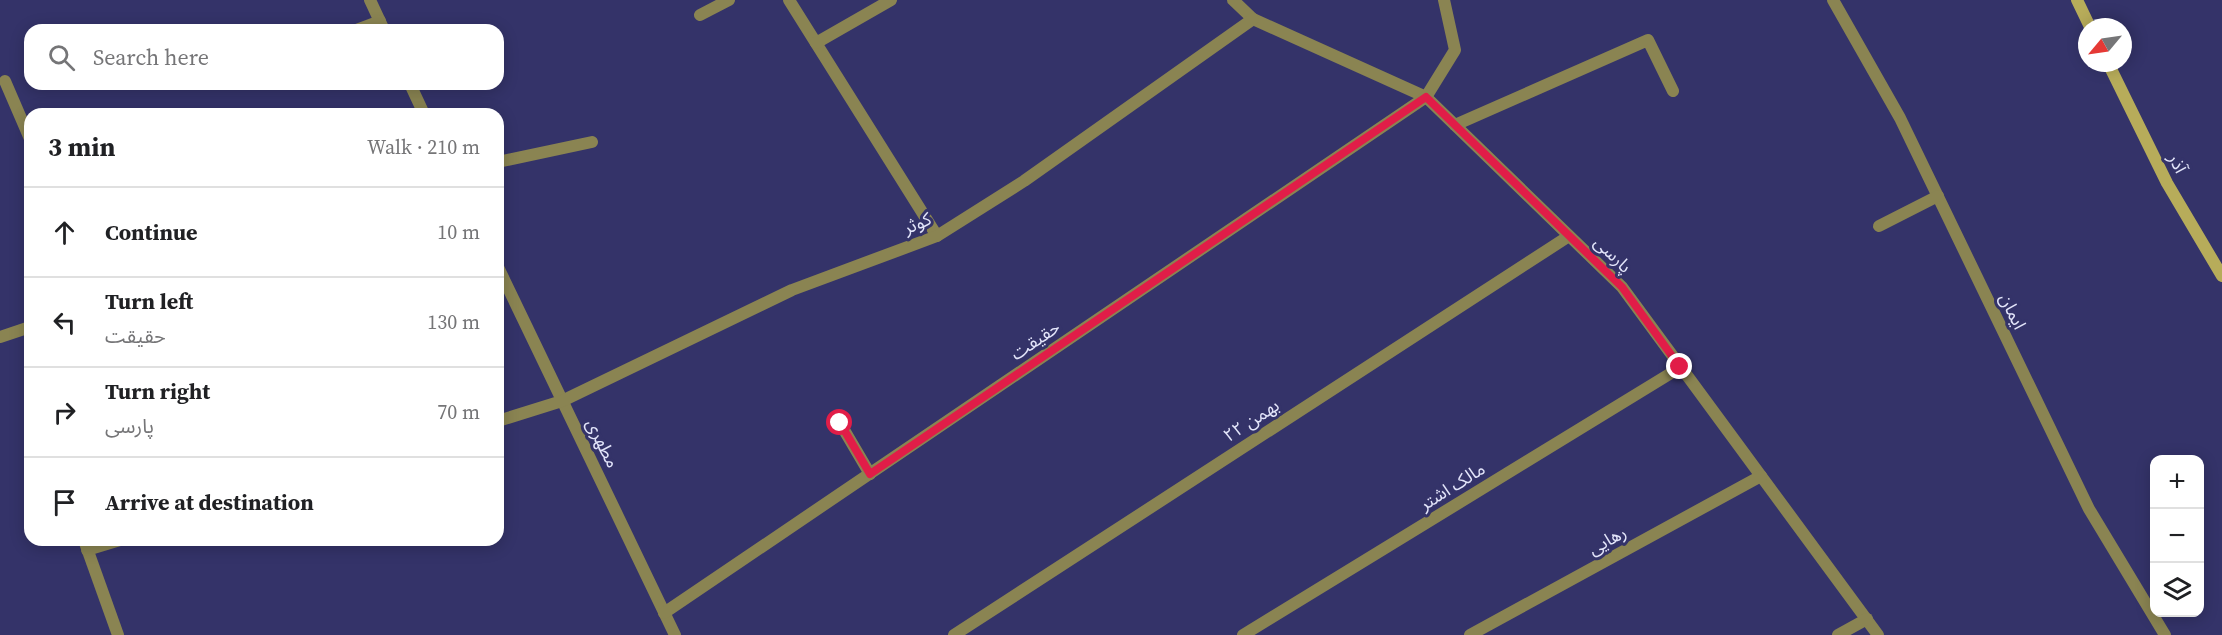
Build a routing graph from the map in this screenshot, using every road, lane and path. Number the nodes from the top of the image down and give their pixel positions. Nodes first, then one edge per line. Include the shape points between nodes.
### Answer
1 (370, 0) edge
2 (729, 0) edge
3 (789, 0) edge
4 (891, 0) edge
5 (1233, 0) edge
6 (1444, 0) edge
7 (1833, 0) edge
8 (2077, 0) edge
9 (700, 15) dead end
10 (2086, 18) edge
11 (1253, 20) junction
12 (381, 24) edge
13 (816, 43) junction
14 (2112, 72) edge
15 (5, 81) dead end
16 (413, 90) edge
17 (1673, 91) dead end
18 (1426, 97) junction
19 (421, 108) edge
20 (24, 125) edge
21 (1455, 125) junction
22 (592, 142) dead end
23 (504, 161) edge
24 (1938, 196) junction
25 (1879, 226) dead end
26 (937, 236) junction
27 (1569, 236) junction
28 (2222, 276) edge
29 (504, 280) edge
30 (24, 329) edge
31 (0, 337) edge
32 (1680, 367) junction
33 (562, 401) junction
34 (504, 419) edge
35 (840, 423) dead end
36 (870, 474) junction
37 (1761, 476) junction
38 (85, 546) edge
39 (664, 613) junction
40 (1867, 620) junction
41 (118, 635) edge
42 (675, 635) edge
43 (954, 635) edge
44 (1243, 635) edge
45 (1470, 635) edge
46 (1838, 635) edge
47 (1878, 635) edge
48 (2166, 635) edge

1 - 12 street
2 - 9 street
3 - 13 street
4 - 13 street
5 - 11 street, پارسی
6 - 18 street via 1455,50
7 - 24 street, ایمان via 1900,118
8 - 10 main road
11 - 18 street, پارسی
11 - 26 street, کوثر via 1024,181
13 - 26 street
14 - 28 main road, آذر via 2167,183
15 - 20 street
16 - 19 street
17 - 21 street via 1648,40
18 - 21 street, پارسی
18 - 36 street, حقیقت
21 - 27 street, پارسی
22 - 23 street
24 - 25 street
24 - 48 street, ایمان via 2089,509
26 - 33 street, کوثر via 792,290
27 - 32 street, پارسی via 1622,287
27 - 43 street, ۲۲ بهمن
29 - 33 street, مطهری
30 - 31 street
32 - 37 street, پارسی
32 - 44 street, مالک اشتر
33 - 34 street, کوثر
33 - 39 street, مطهری
35 - 36 street
36 - 39 street, حقیقت
37 - 40 street, پارسی
37 - 45 street, رهایی
38 - 41 street
39 - 42 street, مطهری
40 - 46 street
40 - 47 street, پارسی

